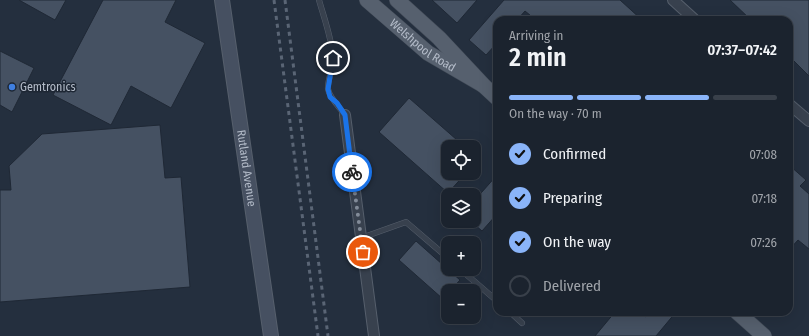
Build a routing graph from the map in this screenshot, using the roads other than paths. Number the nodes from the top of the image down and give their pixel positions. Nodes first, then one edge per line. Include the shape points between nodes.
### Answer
1 (222, 0) edge
2 (319, 0) edge
3 (367, 0) edge
4 (397, 0) edge
5 (673, 0) edge
6 (691, 16) edge
7 (483, 85) junction
8 (493, 94) edge
9 (793, 108) edge
10 (345, 115) joint
11 (809, 122) edge
12 (361, 238) junction
13 (441, 252) edge
14 (468, 276) edge
15 (493, 298) edge
16 (514, 316) edge
17 (742, 316) edge
18 (522, 323) dead end
19 (271, 336) edge
20 (374, 336) edge
21 (764, 336) edge

1 - 19 street, Rutland Avenue
2 - 10 lane via 333,58 328,89 330,97
3 - 7 main road, Welshpool Road via 428,54
4 - 7 main road, Welshpool Road via 439,38
5 - 6 street
7 - 8 main road, Welshpool Road
9 - 11 street
10 - 12 street
12 - 13 lane via 406,222
12 - 20 street
14 - 15 lane
16 - 18 lane
17 - 21 main road

